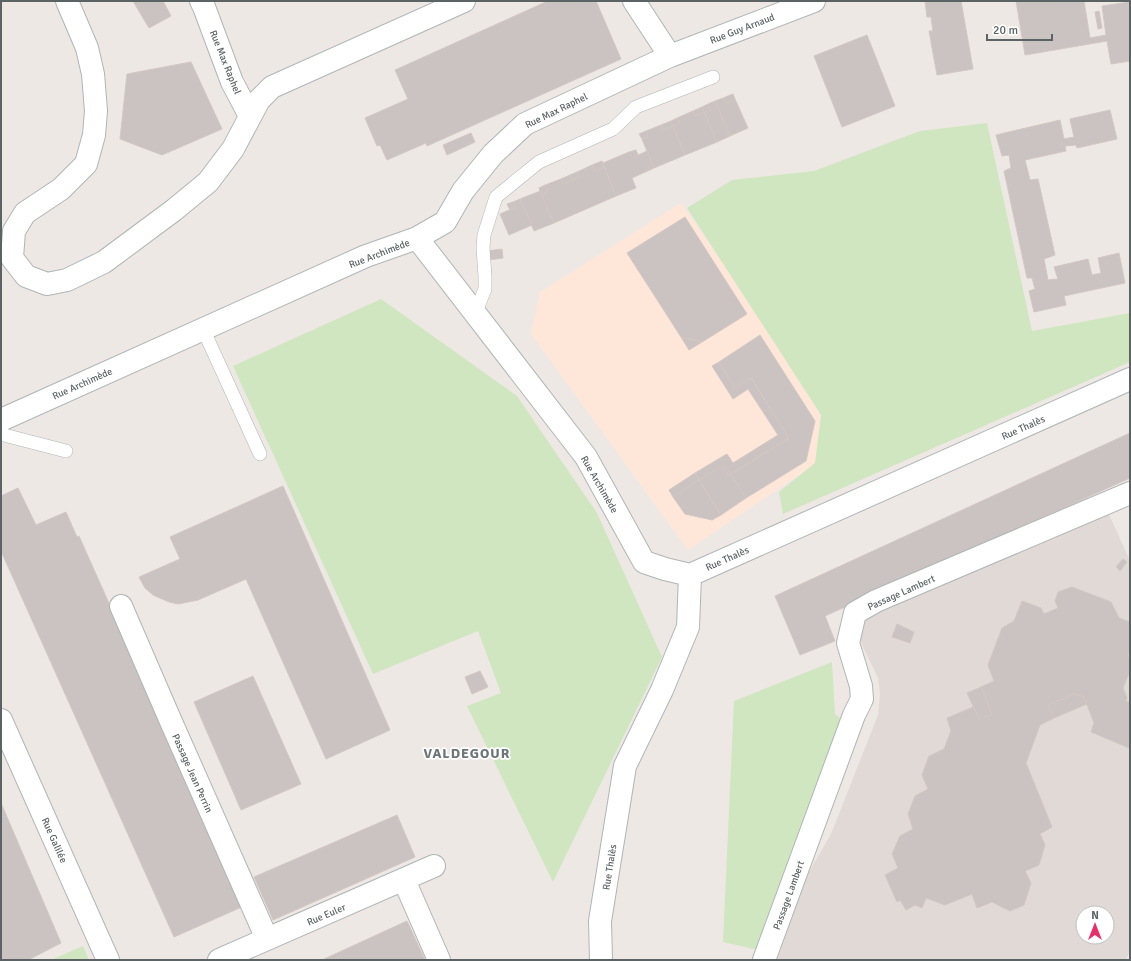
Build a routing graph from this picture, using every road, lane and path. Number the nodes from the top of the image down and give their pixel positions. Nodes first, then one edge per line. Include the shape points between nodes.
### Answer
1 (67, 1) edge
2 (200, 1) edge
3 (464, 1) edge
4 (634, 1) edge
5 (814, 1) edge
6 (670, 56) junction
7 (713, 77) dead end
8 (250, 116) junction
9 (417, 238) junction
10 (7, 262) edge
11 (475, 314) junction
12 (203, 329) junction
13 (1130, 379) edge
14 (1, 420) edge
15 (1, 430) edge
16 (66, 451) dead end
17 (260, 454) dead end
18 (1130, 493) edge
19 (690, 575) junction
20 (121, 606) dead end
21 (1, 720) edge
22 (434, 866) dead end
23 (404, 880) junction
24 (268, 939) junction
25 (108, 960) edge
26 (218, 960) edge
27 (439, 960) edge
28 (601, 960) edge
29 (764, 960) edge

1 - 10 street via 87,48 93,74 96,111 94,135 86,164 61,189 25,213 14,232
2 - 8 street, Rue Max Raphel via 232,82
3 - 8 street via 272,87 259,100
4 - 6 street
5 - 6 street, Rue Guy Arnaud
6 - 9 street, Rue Max Raphel via 525,124 493,154 463,191 445,222
7 - 11 lane via 636,107 613,129 539,162 496,197 484,235 485,289
8 - 10 street via 233,149 208,182 104,262 67,280 47,284 26,276
9 - 11 street, Rue Archimède
9 - 12 street, Rue Archimède via 366,256
11 - 19 street, Rue Archimède via 586,457 644,562
12 - 14 street, Rue Archimède
12 - 17 lane
13 - 19 street, Rue Thalès
15 - 16 lane via 4,435
18 - 29 street, Passage Lambert via 876,601 855,613 848,643 861,686 862,699
19 - 28 street, Rue Thalès via 688,627 662,690 625,766 600,921
20 - 24 street, Passage Jean Perrin
21 - 25 street, Rue Galilée
22 - 23 street, Rue Euler
23 - 24 street, Rue Euler
23 - 27 street
24 - 26 street, Rue Euler

